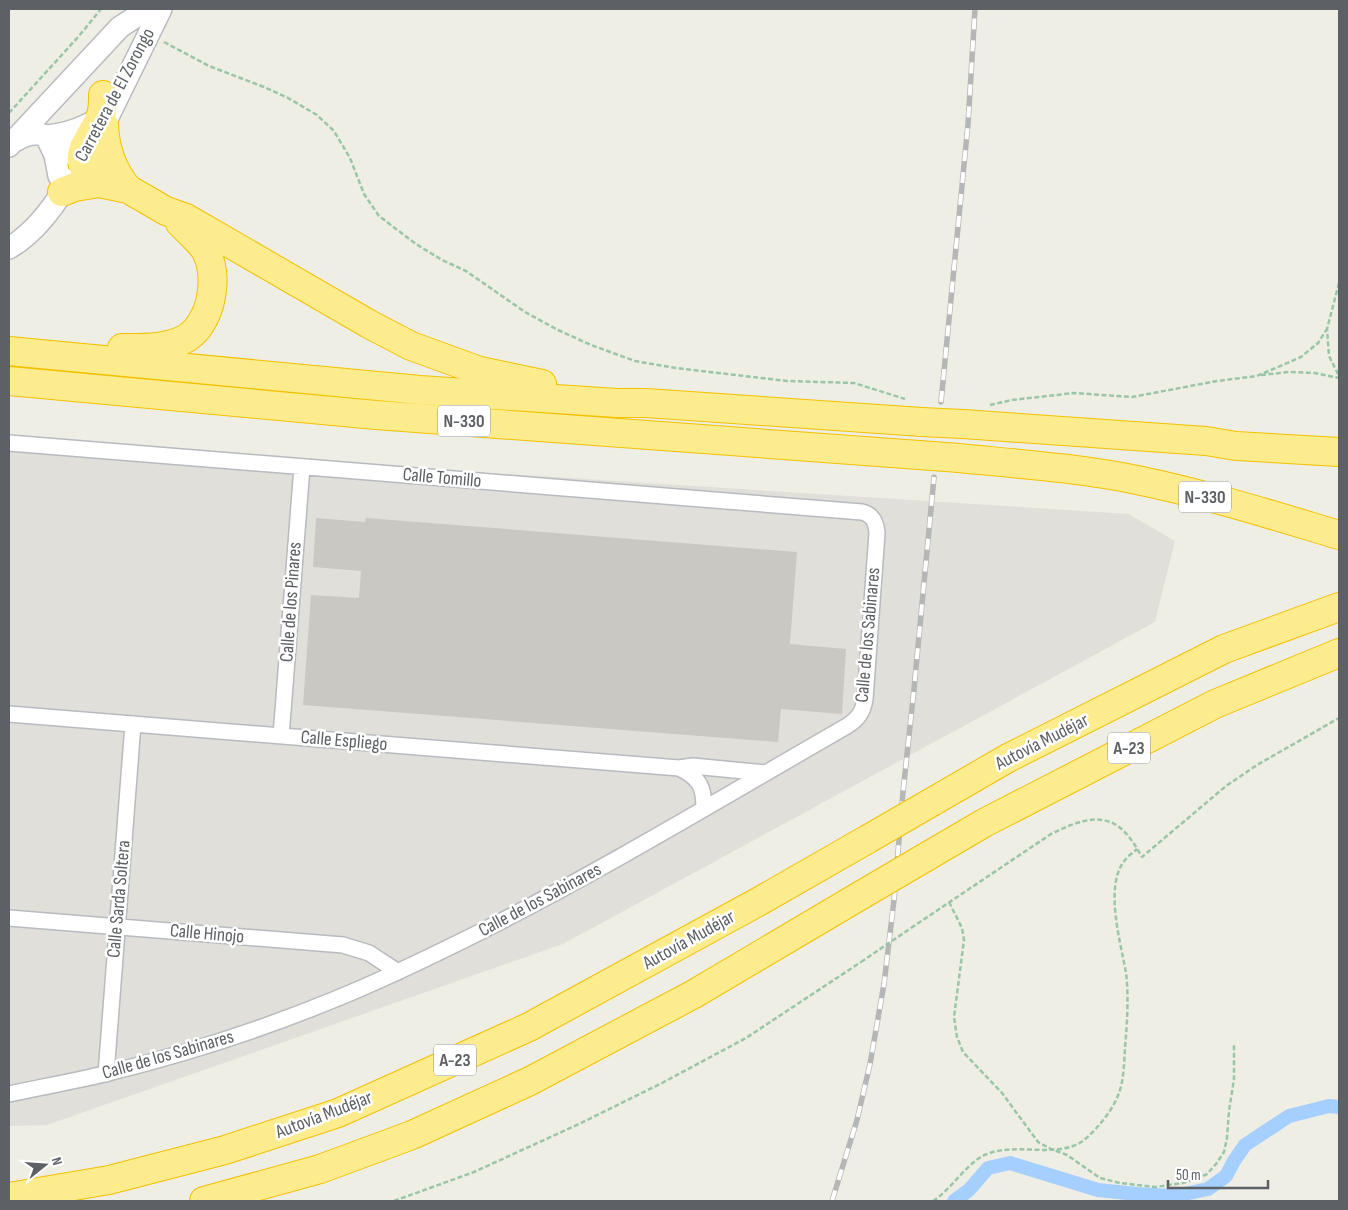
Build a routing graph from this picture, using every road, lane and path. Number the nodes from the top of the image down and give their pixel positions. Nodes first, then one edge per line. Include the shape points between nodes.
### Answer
1 (101, 9) edge
2 (151, 9) edge
3 (148, 34) junction
4 (104, 95) junction
5 (9, 113) edge
6 (96, 125) junction
7 (46, 136) junction
8 (12, 144) edge
9 (69, 171) junction
10 (115, 183) junction
11 (166, 211) junction
12 (9, 248) edge
13 (1339, 283) edge
14 (1327, 329) junction
15 (9, 350) edge
16 (1257, 376) junction
17 (1339, 377) edge
18 (11, 382) edge
19 (646, 403) junction
20 (983, 406) dead end
21 (917, 412) junction
22 (1339, 438) edge
23 (1206, 441) junction
24 (9, 443) edge
25 (1339, 452) edge
26 (302, 467) junction
27 (873, 518) joint
28 (1339, 535) edge
29 (1339, 607) edge
30 (1339, 653) edge
31 (9, 714) edge
32 (1339, 718) edge
33 (133, 724) junction
34 (281, 736) junction
35 (680, 768) junction
36 (764, 774) junction
37 (704, 809) junction
38 (1137, 849) junction
39 (949, 902) junction
40 (9, 918) edge
41 (117, 927) junction
42 (398, 972) junction
43 (1234, 1045) dead end
44 (106, 1074) junction
45 (9, 1094) edge
46 (1050, 1149) junction
47 (9, 1197) edge
48 (204, 1201) edge
49 (394, 1201) edge
50 (933, 1201) edge

1 - 5 path
2 - 3 street, Carretera de El Zorongo
2 - 4 street, Carretera de El Zorongo
2 - 8 street via 120,27
3 - 6 street, Carretera de El Zorongo
3 - 21 path via 209,66 288,98 317,115 334,131 350,158 364,194 379,216 416,244 466,270 525,312 558,330 635,361 787,381 854,383
4 - 6 street, Carretera de El Zorongo
4 - 9 highway via 102,113
6 - 7 street
6 - 9 street, Carretera de El Zorongo
6 - 10 highway via 108,150
7 - 8 street via 29,134
7 - 9 street via 66,148
9 - 10 highway via 94,164
9 - 10 highway via 76,187
9 - 12 street, Carretera de El Zorongo via 43,217
10 - 11 highway
11 - 15 highway via 204,248 212,272 209,306 204,318 184,340 146,348 37,343
11 - 19 highway via 186,218 411,346 488,372 541,384 616,394
13 - 14 path
14 - 16 path via 1318,344 1302,357
14 - 17 path via 1329,356
15 - 19 highway, N-330 via 420,390
16 - 17 path via 1289,372
16 - 20 path via 1132,396 1074,393
18 - 28 highway, N-330, bridge via 376,415 1059,468 1138,480
19 - 21 highway, N-330
21 - 23 highway, N-330, bridge via 963,424
22 - 23 highway via 1235,435
23 - 25 highway, N-330 via 1236,446
24 - 26 street, Calle Tomillo
26 - 27 street, Calle Tomillo via 852,511
26 - 34 street, Calle de los Pinares
27 - 36 street, Calle de los Sabinares via 877,533 865,700 861,713 847,726
29 - 47 highway, Autovía Mudéjar / A-23, bridge via 1224,649 1008,758 758,902 529,1028 338,1112 225,1150 109,1180
30 - 48 highway, A-23, bridge via 1215,704 984,823 694,994 513,1088 394,1142 320,1169
31 - 33 street, Calle Espliego
32 - 38 path via 1226,786 1142,857
33 - 34 street, Calle Espliego
33 - 41 street, Calle Sarda Soltera
34 - 35 street, Calle Espliego
35 - 36 street, Calle Espliego via 693,766
35 - 37 street via 700,783
36 - 37 street, Calle de los Sabinares
37 - 42 street, Calle de los Sabinares via 542,900
38 - 39 path via 1129,836 1110,822 1088,820 1075,823 1051,834
38 - 46 path via 1125,860 1116,880 1115,913 1127,997 1120,1089 1099,1125 1083,1141 1068,1148
39 - 46 path via 962,928 964,940 954,1017 956,1037 963,1052 1002,1093 1038,1142
39 - 49 path, bridge via 746,1038 579,1124 474,1172
40 - 41 street, Calle Hinojo
41 - 42 street, Calle Hinojo via 343,945 369,953
41 - 44 street, Calle Sarda Soltera
42 - 44 street, Calle de los Sabinares via 333,1000 214,1043
43 - 46 path via 1234,1079 1227,1138 1224,1152 1207,1174 1171,1186 1120,1183 1100,1178 1067,1155
44 - 45 street, Calle de los Sabinares
46 - 50 path via 1003,1150 986,1154 973,1162

